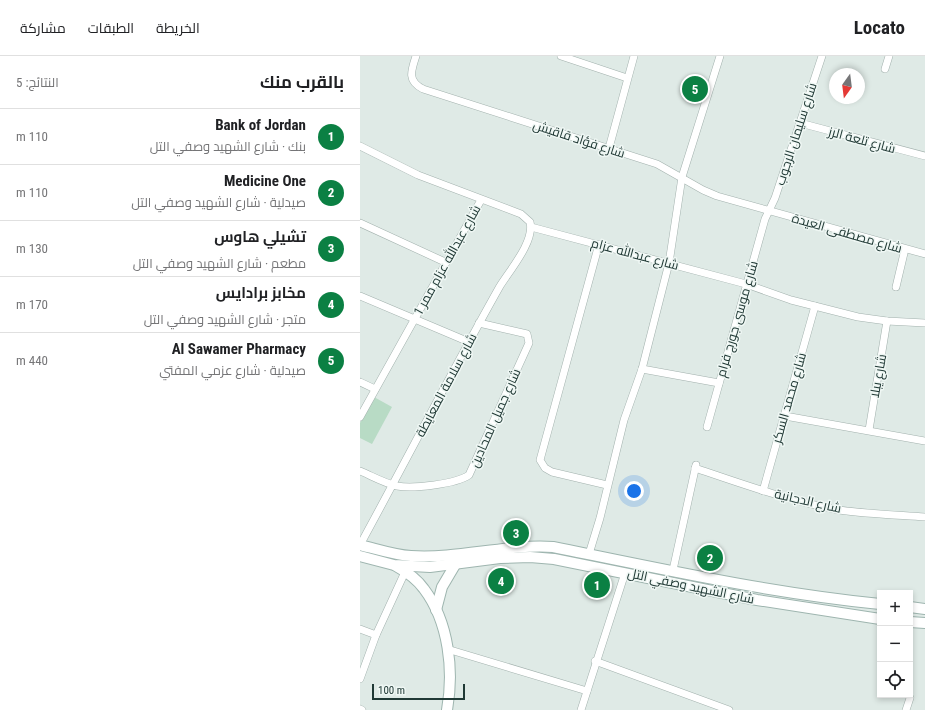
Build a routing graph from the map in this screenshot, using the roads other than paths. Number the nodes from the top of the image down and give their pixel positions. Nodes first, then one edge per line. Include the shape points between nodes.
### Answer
1 (416, 56) edge
2 (561, 56) edge
3 (634, 56) edge
4 (720, 56) edge
5 (822, 56) edge
6 (889, 56) edge
7 (885, 69) dead end
8 (627, 78) junction
9 (800, 123) junction
10 (360, 146) edge
11 (609, 148) junction
12 (925, 156) edge
13 (682, 177) junction
14 (481, 200) junction
15 (768, 211) junction
16 (360, 223) edge
17 (531, 227) junction
18 (599, 244) junction
19 (905, 249) junction
20 (925, 254) edge
21 (445, 262) junction
22 (669, 263) junction
23 (746, 284) junction
24 (896, 287) dead end
25 (360, 296) edge
26 (815, 306) junction
27 (414, 320) junction
28 (887, 321) junction
29 (480, 323) junction
30 (925, 323) edge
31 (469, 342) junction
32 (642, 369) junction
33 (360, 382) edge
34 (719, 383) junction
35 (374, 389) junction
36 (785, 416) junction
37 (360, 417) edge
38 (707, 427) dead end
39 (869, 430) junction
40 (925, 441) edge
41 (360, 471) edge
42 (393, 485) junction
43 (607, 485) junction
44 (763, 491) junction
45 (925, 518) edge
46 (360, 545) edge
47 (589, 554) junction
48 (360, 556) edge
49 (394, 565) junction
50 (455, 565) junction
51 (673, 570) junction
52 (405, 572) junction
53 (626, 573) junction
54 (767, 588) junction
55 (787, 592) junction
56 (765, 601) junction
57 (877, 604) edge
58 (784, 605) junction
59 (913, 607) edge
60 (925, 609) edge
61 (436, 610) junction
62 (877, 619) edge
63 (913, 622) edge
64 (925, 623) edge
65 (360, 629) edge
66 (376, 635) junction
67 (448, 650) junction
68 (595, 661) junction
69 (360, 679) edge
70 (587, 691) junction
71 (910, 698) dead end
72 (709, 707) edge
73 (448, 710) edge
74 (581, 710) edge
75 (729, 710) edge
76 (906, 710) edge

1 - 11 street, شارع فؤاد قاقيش via 410,74 411,79 423,89
2 - 8 street
3 - 8 street
4 - 13 street
5 - 9 street, شارع سليمان الرجوب
6 - 7 street
8 - 11 street
9 - 12 street, شارع تلعة الرز
9 - 15 street, شارع سليمان الرجوب via 775,198
10 - 14 street via 407,170
11 - 13 street, شارع فؤاد قاقيش via 657,164
13 - 15 street, شارع فؤاد قاقيش via 717,196
13 - 22 street
14 - 17 street via 521,214 527,218
14 - 21 street, شارع عبدالله عزام ممر 1
15 - 19 street, شارع مصطفى العيدة
15 - 23 street, شارع موسى جورج فرام
16 - 21 street
17 - 18 street, شارع عبدالله عزام
17 - 29 street, شارع سلامة المعايطة via 526,246
18 - 22 street, شارع عبدالله عزام
18 - 43 street via 540,460 545,468 552,472
19 - 20 street, شارع مصطفى العيدة
19 - 24 street
21 - 27 street, شارع عبدالله عزام ممر 1
22 - 23 street, شارع عبدالله عزام
22 - 32 street
23 - 26 street, شارع عبدالله عزام
23 - 34 street, شارع موسى جورج فرام
25 - 27 street
26 - 28 street, شارع عبدالله عزام
26 - 36 street, شارع محمد السكر
27 - 31 street
27 - 35 street, شارع عبدالله عزام ممر 1
28 - 30 street, شارع عبدالله عزام
28 - 39 street, شارع يبلا
29 - 31 street, شارع سلامة المعايطة
29 - 42 street, شارع جميل المحادين via 526,334 529,336 529,343 472,471 466,477 451,482 414,487
31 - 42 street, شارع سلامة المعايطة
32 - 34 street
32 - 43 street via 624,420
33 - 35 street
34 - 38 street, شارع موسى جورج فرام
35 - 37 street, شارع عبدالله عزام ممر 1
36 - 39 street
36 - 44 street, شارع محمد السكر
39 - 40 street
41 - 42 street
42 - 46 street, شارع سلامة المعايطة
43 - 47 street
44 - 45 street, شارع الدجانية via 841,510
44 - 51 street, شارع الدجانية via 696,466
46 - 47 main road, شارع الشهيد وصفي التل via 410,556 443,556 533,546
47 - 51 main road, شارع الشهيد وصفي التل
48 - 49 main road, شارع الشهيد وصفي التل
49 - 50 main road, شارع الشهيد وصفي التل
49 - 52 main road
50 - 53 main road, شارع الشهيد وصفي التل via 500,558 530,557 576,562
50 - 61 main road via 442,587
51 - 54 main road, شارع الشهيد وصفي التل
52 - 61 main road via 424,589
52 - 66 street
53 - 56 main road, شارع الشهيد وصفي التل
53 - 68 street
54 - 55 main road, شارع الشهيد وصفي التل
54 - 56 main road via 769,595
55 - 57 main road, شارع الشهيد وصفي التل
55 - 58 main road
56 - 58 main road, شارع الشهيد وصفي التل
58 - 62 main road, شارع الشهيد وصفي التل
59 - 60 main road
61 - 67 main road
63 - 64 main road
65 - 66 street
66 - 69 street
67 - 70 street
67 - 73 main road
68 - 70 street
68 - 72 street
70 - 74 street
71 - 76 street
72 - 75 street

